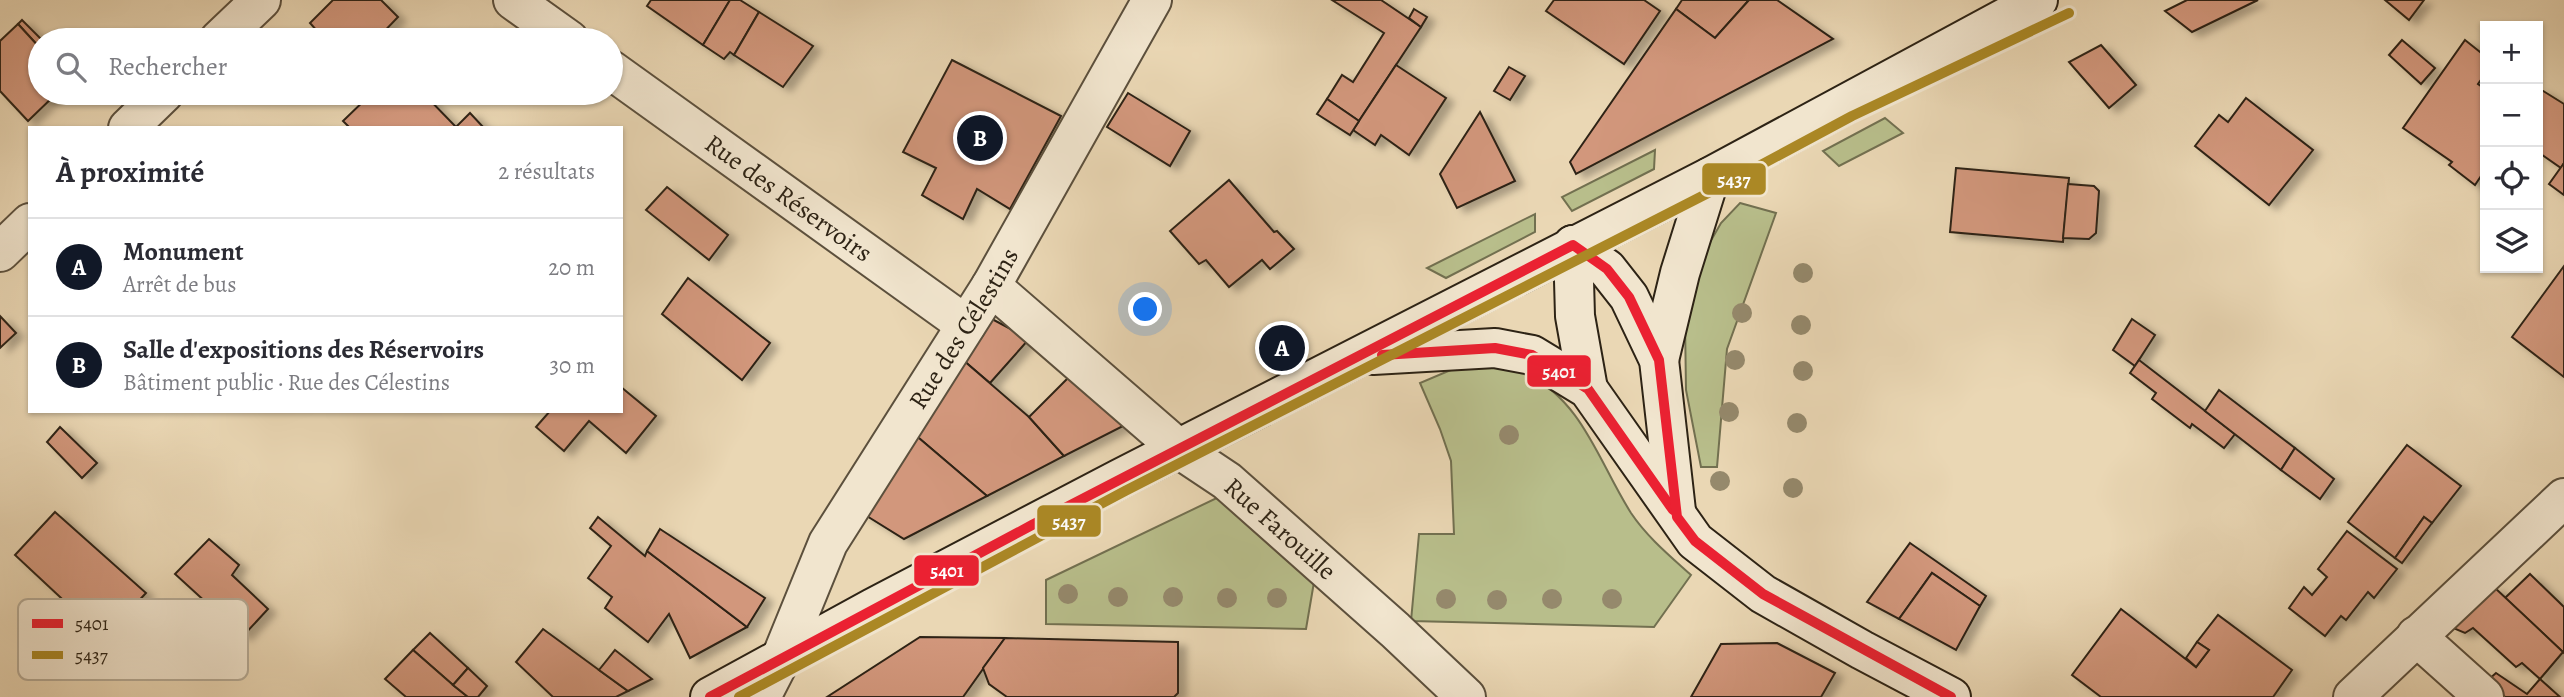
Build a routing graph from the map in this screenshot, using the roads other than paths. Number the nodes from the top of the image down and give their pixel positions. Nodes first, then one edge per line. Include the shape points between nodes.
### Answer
1 (261, 0) edge
2 (513, 0) edge
3 (1152, 0) edge
4 (2038, 0) edge
5 (2063, 0) edge
6 (232, 28) edge
7 (552, 28) edge
8 (623, 79) edge
9 (1846, 104) junction
10 (152, 105) edge
11 (130, 126) edge
12 (1710, 177) junction
13 (28, 225) edge
14 (1573, 245) junction
15 (0, 252) edge
16 (991, 286) junction
17 (966, 325) junction
18 (1360, 356) junction
19 (1659, 359) junction
20 (1588, 389) junction
21 (1179, 449) junction
22 (2564, 498) edge
23 (1677, 516) junction
24 (2416, 636) junction
25 (781, 658) junction
26 (710, 697) edge
27 (761, 697) edge
28 (1466, 697) edge
29 (1951, 697) edge
30 (2353, 697) edge
31 (2484, 697) edge

1 - 6 street
2 - 7 street
3 - 16 street, Rue des Célestins
4 - 9 street
5 - 9 street
8 - 17 street, Rue des Réservoirs
9 - 12 street
10 - 11 street
12 - 14 street
12 - 19 street
13 - 15 street
14 - 18 street
14 - 19 street via 1607,269 1629,297
14 - 20 street via 1575,316
16 - 17 street, Rue des Célestins
16 - 21 street, Rue Farouille
17 - 25 street, Rue des Célestins via 828,543
18 - 20 street via 1495,348 1532,355
18 - 21 street
19 - 23 street
20 - 23 street
21 - 25 street
21 - 28 street, Rue Farouille via 1227,481
22 - 24 street
23 - 29 street via 1695,541 1763,594
24 - 30 street
24 - 31 street
25 - 26 street
25 - 27 street, Rue des Célestins

